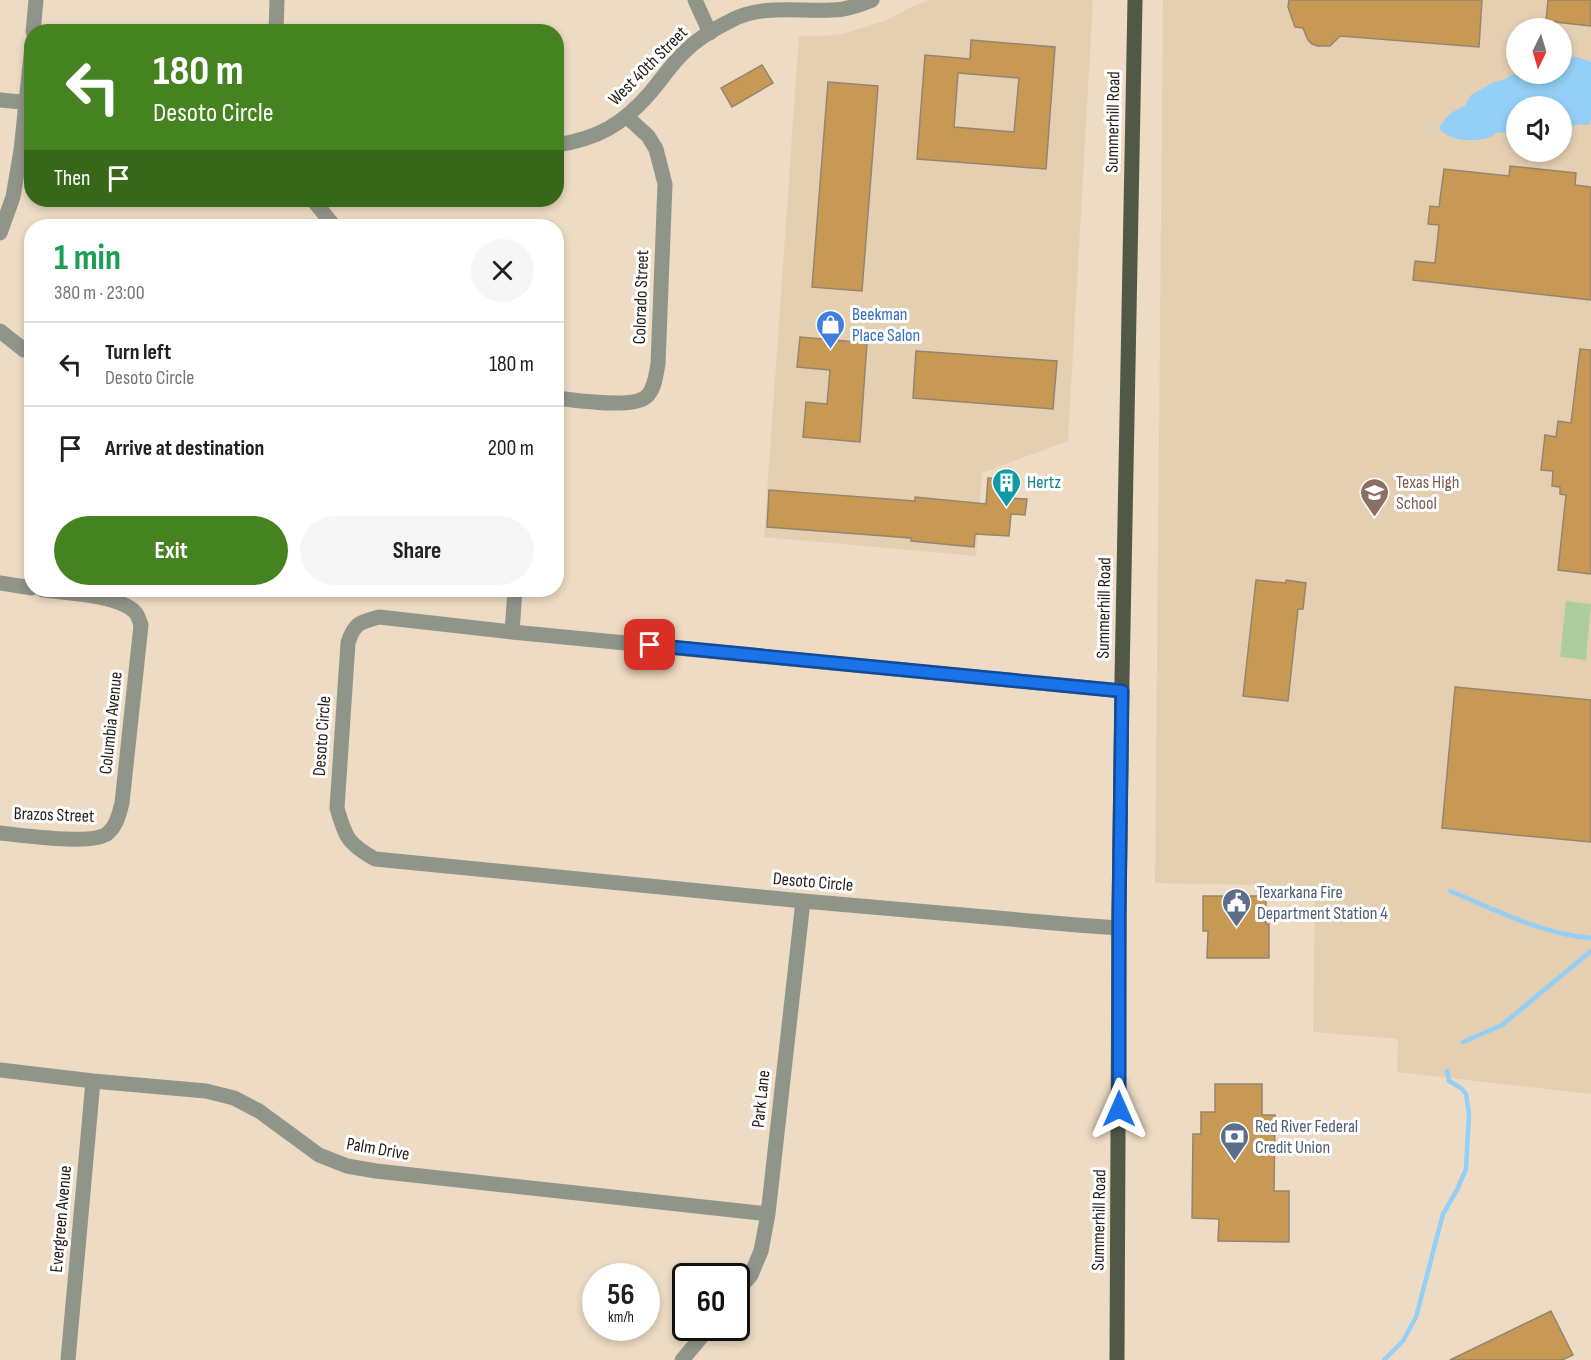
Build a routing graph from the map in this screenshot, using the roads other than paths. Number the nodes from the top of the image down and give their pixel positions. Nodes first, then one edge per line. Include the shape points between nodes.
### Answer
1 (36, 0) edge
2 (277, 0) edge
3 (695, 0) edge
4 (872, 0) edge
5 (1135, 0) edge
6 (34, 24) edge
7 (276, 24) edge
8 (710, 33) junction
9 (0, 100) edge
10 (24, 102) edge
11 (627, 117) junction
12 (24, 132) edge
13 (564, 144) edge
14 (319, 207) edge
15 (328, 219) edge
16 (0, 233) edge
17 (0, 331) edge
18 (24, 350) dead end
19 (564, 399) edge
20 (0, 583) edge
21 (24, 587) edge
22 (91, 597) edge
23 (514, 597) edge
24 (512, 632) junction
25 (1122, 691) junction
26 (0, 833) edge
27 (107, 834) joint
28 (803, 901) junction
29 (1119, 927) junction
30 (0, 1070) edge
31 (93, 1081) junction
32 (768, 1214) junction
33 (750, 1276) edge
34 (699, 1341) edge
35 (68, 1360) edge
36 (682, 1360) edge
37 (1117, 1360) edge

1 - 6 street
2 - 7 street
3 - 8 street
4 - 8 street, West 40th Street via 835,10 754,13
5 - 25 main road, Summerhill Road
8 - 11 street, West 40th Street via 686,51
9 - 10 street
11 - 13 street, West 40th Street via 598,135
11 - 19 street, Colorado Street via 656,149 664,184 658,364 654,383 647,396 634,403
12 - 16 street via 13,197
14 - 15 street
17 - 18 street
20 - 21 street
22 - 27 street, Columbia Avenue via 125,604 137,614 141,625 122,803 117,821
23 - 24 street
24 - 25 street, Desoto Circle
24 - 28 street, Desoto Circle via 379,617 361,621 352,631 337,808 344,832 357,849 375,859
25 - 29 main road, Summerhill Road
26 - 27 street, Brazos Street via 94,839
28 - 29 street, Desoto Circle
28 - 32 street, Park Lane
29 - 37 main road, Summerhill Road
30 - 31 street, Palm Drive
31 - 32 street, Palm Drive via 206,1091 234,1098 260,1111 319,1155 347,1166
31 - 35 street, Evergreen Avenue
32 - 33 street, Park Lane via 761,1251
34 - 36 street

